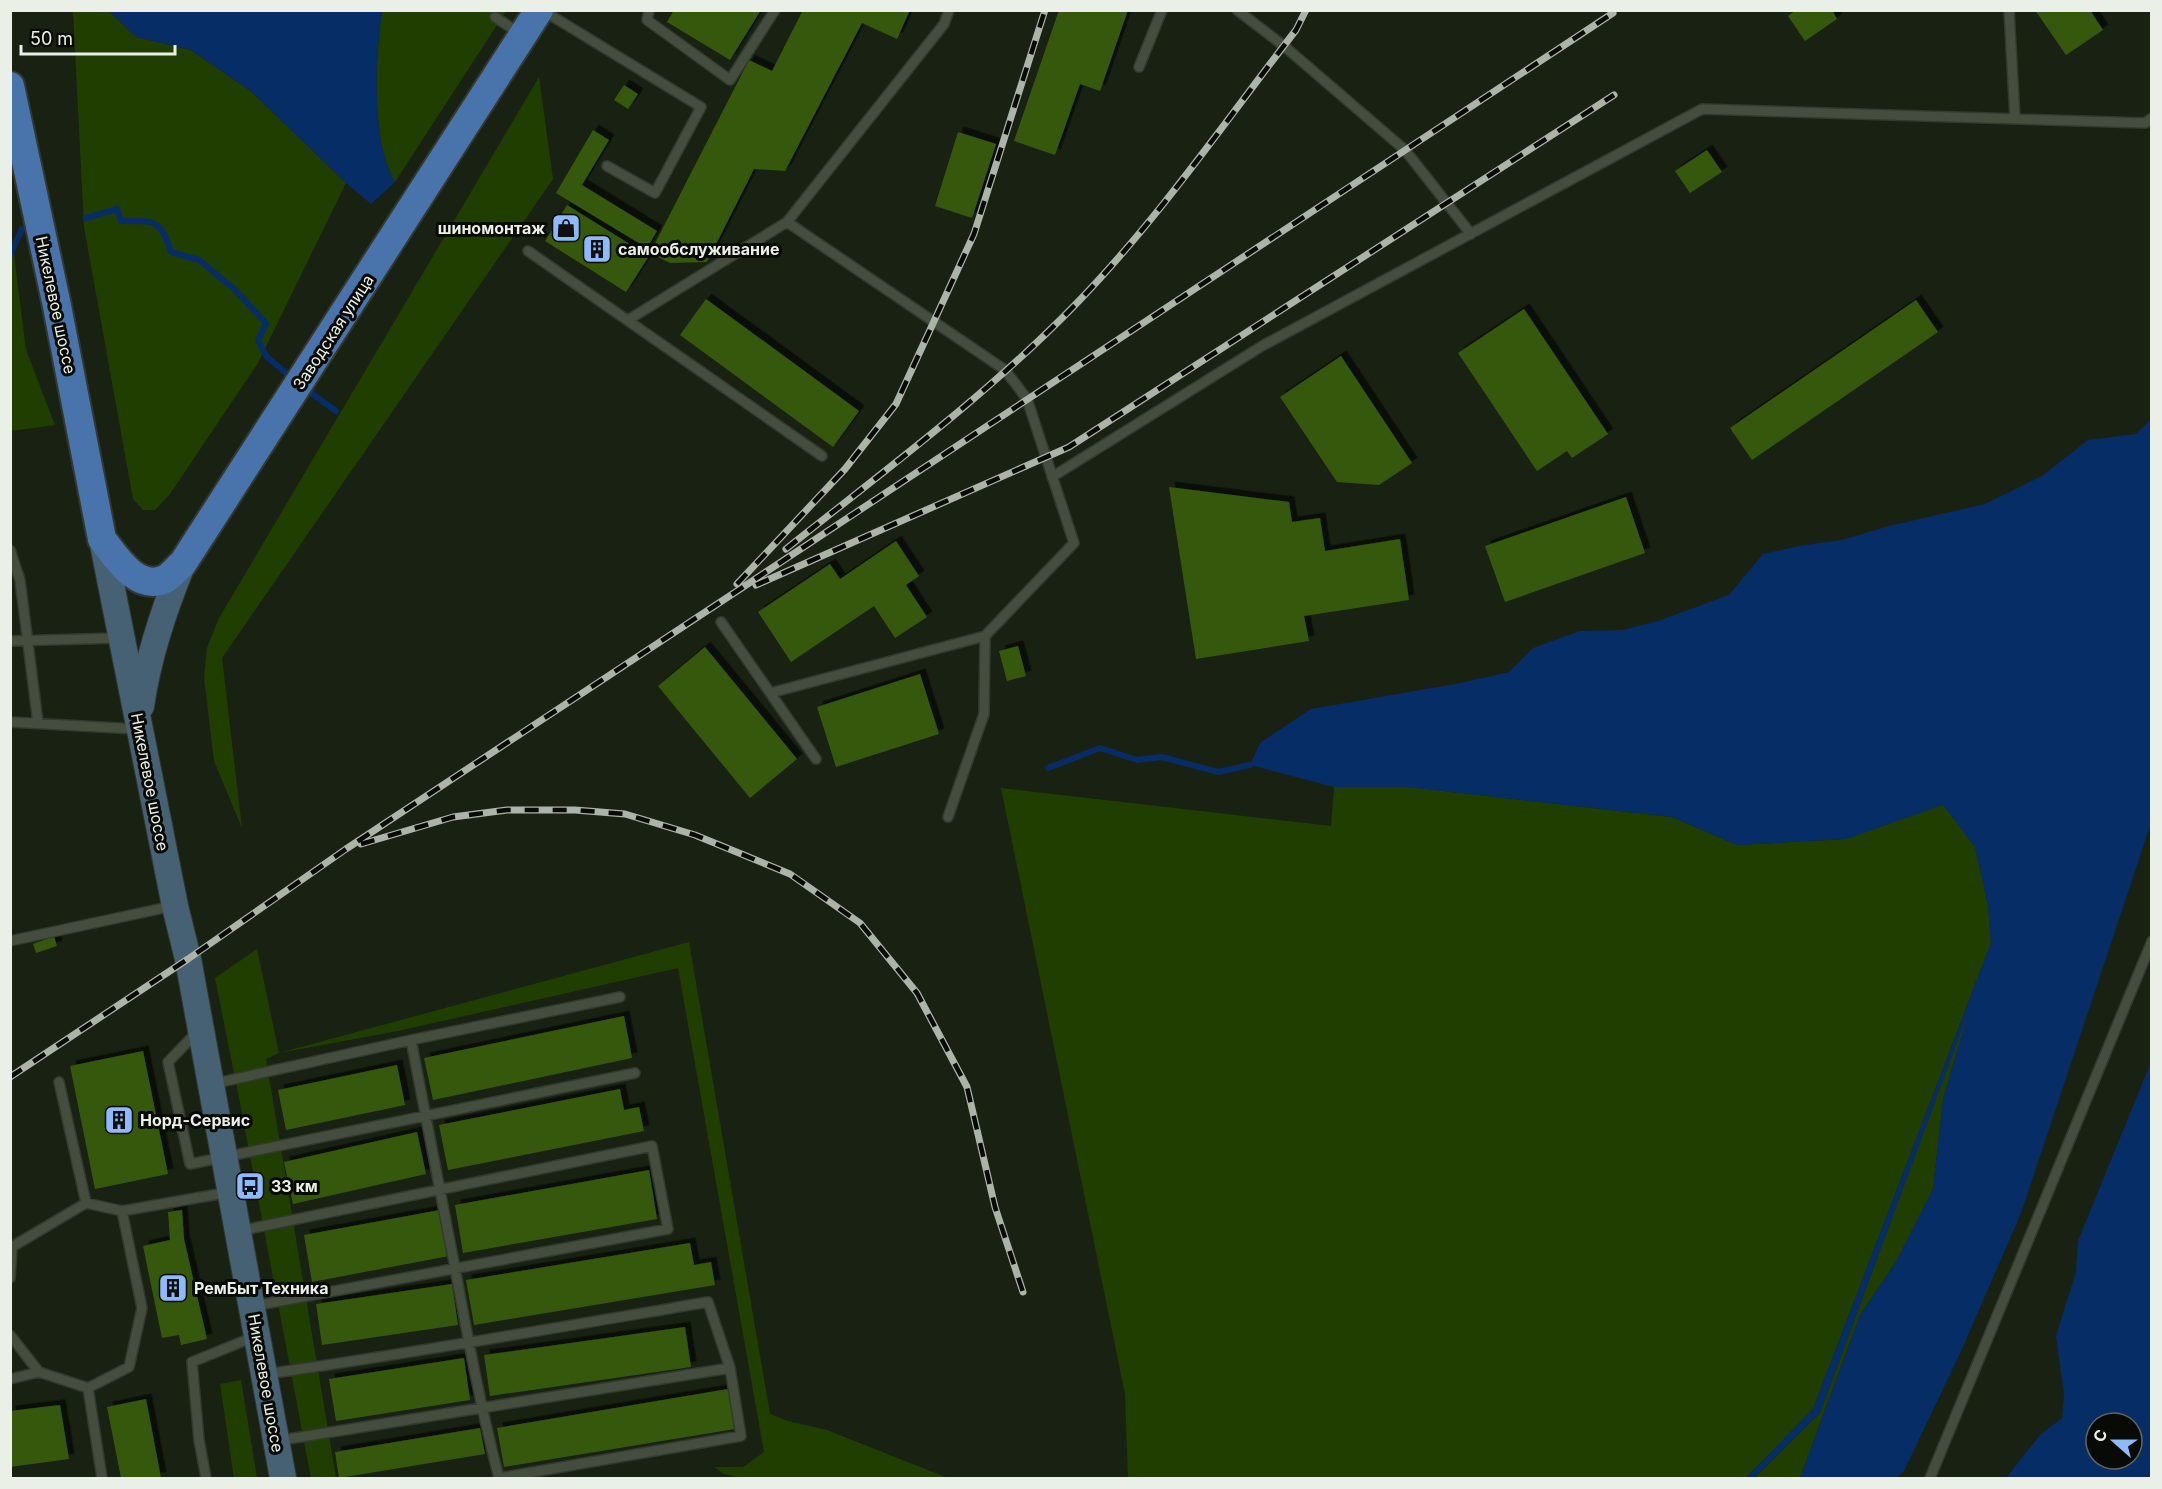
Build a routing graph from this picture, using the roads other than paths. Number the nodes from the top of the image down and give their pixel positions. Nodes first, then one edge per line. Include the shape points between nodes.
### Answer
1 (541, 10) edge
2 (649, 10) edge
3 (775, 10) edge
4 (949, 10) edge
5 (1162, 10) edge
6 (1238, 10) edge
7 (2009, 10) edge
8 (495, 16) dead end
9 (524, 36) junction
10 (1140, 67) dead end
11 (10, 86) edge
12 (2151, 118) edge
13 (2015, 119) junction
14 (607, 166) dead end
15 (787, 222) junction
16 (1471, 234) junction
17 (528, 251) dead end
18 (628, 320) junction
19 (822, 456) dead end
20 (1052, 477) junction
21 (102, 539) junction
22 (10, 550) edge
23 (183, 563) junction
24 (721, 622) dead end
25 (986, 636) junction
26 (121, 638) junction
27 (28, 640) junction
28 (10, 641) edge
29 (770, 693) junction
30 (10, 722) edge
31 (38, 723) junction
32 (138, 726) junction
33 (816, 759) dead end
34 (948, 817) dead end
35 (175, 906) junction
36 (10, 941) edge
37 (2151, 941) edge
38 (620, 997) dead end
39 (201, 1027) junction
40 (411, 1040) junction
41 (635, 1073) dead end
42 (59, 1082) dead end
43 (210, 1084) junction
44 (426, 1117) junction
45 (225, 1157) junction
46 (440, 1191) junction
47 (230, 1192) junction
48 (86, 1203) junction
49 (122, 1211) junction
50 (237, 1232) junction
51 (11, 1247) edge
52 (455, 1269) junction
53 (10, 1278) edge
54 (252, 1306) junction
55 (10, 1335) edge
56 (258, 1335) junction
57 (468, 1342) junction
58 (730, 1368) junction
59 (39, 1372) junction
60 (265, 1374) junction
61 (10, 1378) edge
62 (88, 1388) junction
63 (481, 1408) junction
64 (278, 1446) junction
65 (102, 1479) edge
66 (206, 1479) edge
67 (284, 1479) edge
68 (1930, 1479) edge

1 - 9 main road, Заводская улица
1 - 14 lane via 701,107 656,193
2 - 3 lane via 647,20 730,80
4 - 15 lane via 944,24
5 - 10 lane
6 - 16 lane via 1405,150
7 - 13 lane
8 - 9 lane
9 - 23 main road, Заводская улица
11 - 21 main road, Никелевое шоссе
12 - 13 lane via 2145,123
13 - 16 lane via 1702,109
15 - 18 lane
15 - 20 lane via 1005,370 1027,399
16 - 20 lane via 1262,346
17 - 18 lane
18 - 19 lane
20 - 25 lane via 1074,543
21 - 23 main road, Заводская улица via 133,576 150,582 165,579
21 - 26 main road, Никелевое шоссе
22 - 27 lane via 20,580
23 - 32 main road via 153,650
24 - 29 lane
25 - 29 lane
25 - 34 lane via 984,714
26 - 27 lane
26 - 32 main road, Никелевое шоссе
27 - 28 lane
27 - 31 lane
29 - 33 lane
30 - 31 lane
31 - 32 lane
32 - 35 main road, Никелевое шоссе
35 - 36 lane
35 - 39 main road, Никелевое шоссе
37 - 68 lane
38 - 40 lane
39 - 43 main road, Никелевое шоссе
39 - 45 lane via 168,1062 190,1164
40 - 43 lane
40 - 44 lane
41 - 44 lane
42 - 48 lane
43 - 45 main road, Никелевое шоссе
44 - 45 lane
44 - 46 lane
45 - 47 main road, Никелевое шоссе
46 - 50 lane
46 - 52 lane
46 - 52 lane via 652,1146 668,1229
47 - 49 lane
47 - 50 main road, Никелевое шоссе
48 - 49 lane
48 - 51 lane
49 - 62 lane via 142,1308 129,1367
50 - 54 main road, Никелевое шоссе
51 - 53 lane
52 - 54 lane
52 - 57 lane
54 - 56 main road, Никелевое шоссе
55 - 59 lane
56 - 60 main road, Никелевое шоссе
56 - 66 lane via 192,1362
57 - 58 lane via 708,1302
57 - 60 lane
57 - 63 lane
58 - 63 lane
58 - 63 lane via 741,1436 499,1478
59 - 61 lane
59 - 62 lane
60 - 64 main road, Никелевое шоссе
62 - 65 lane
63 - 64 lane via 288,1439
64 - 67 main road, Никелевое шоссе

